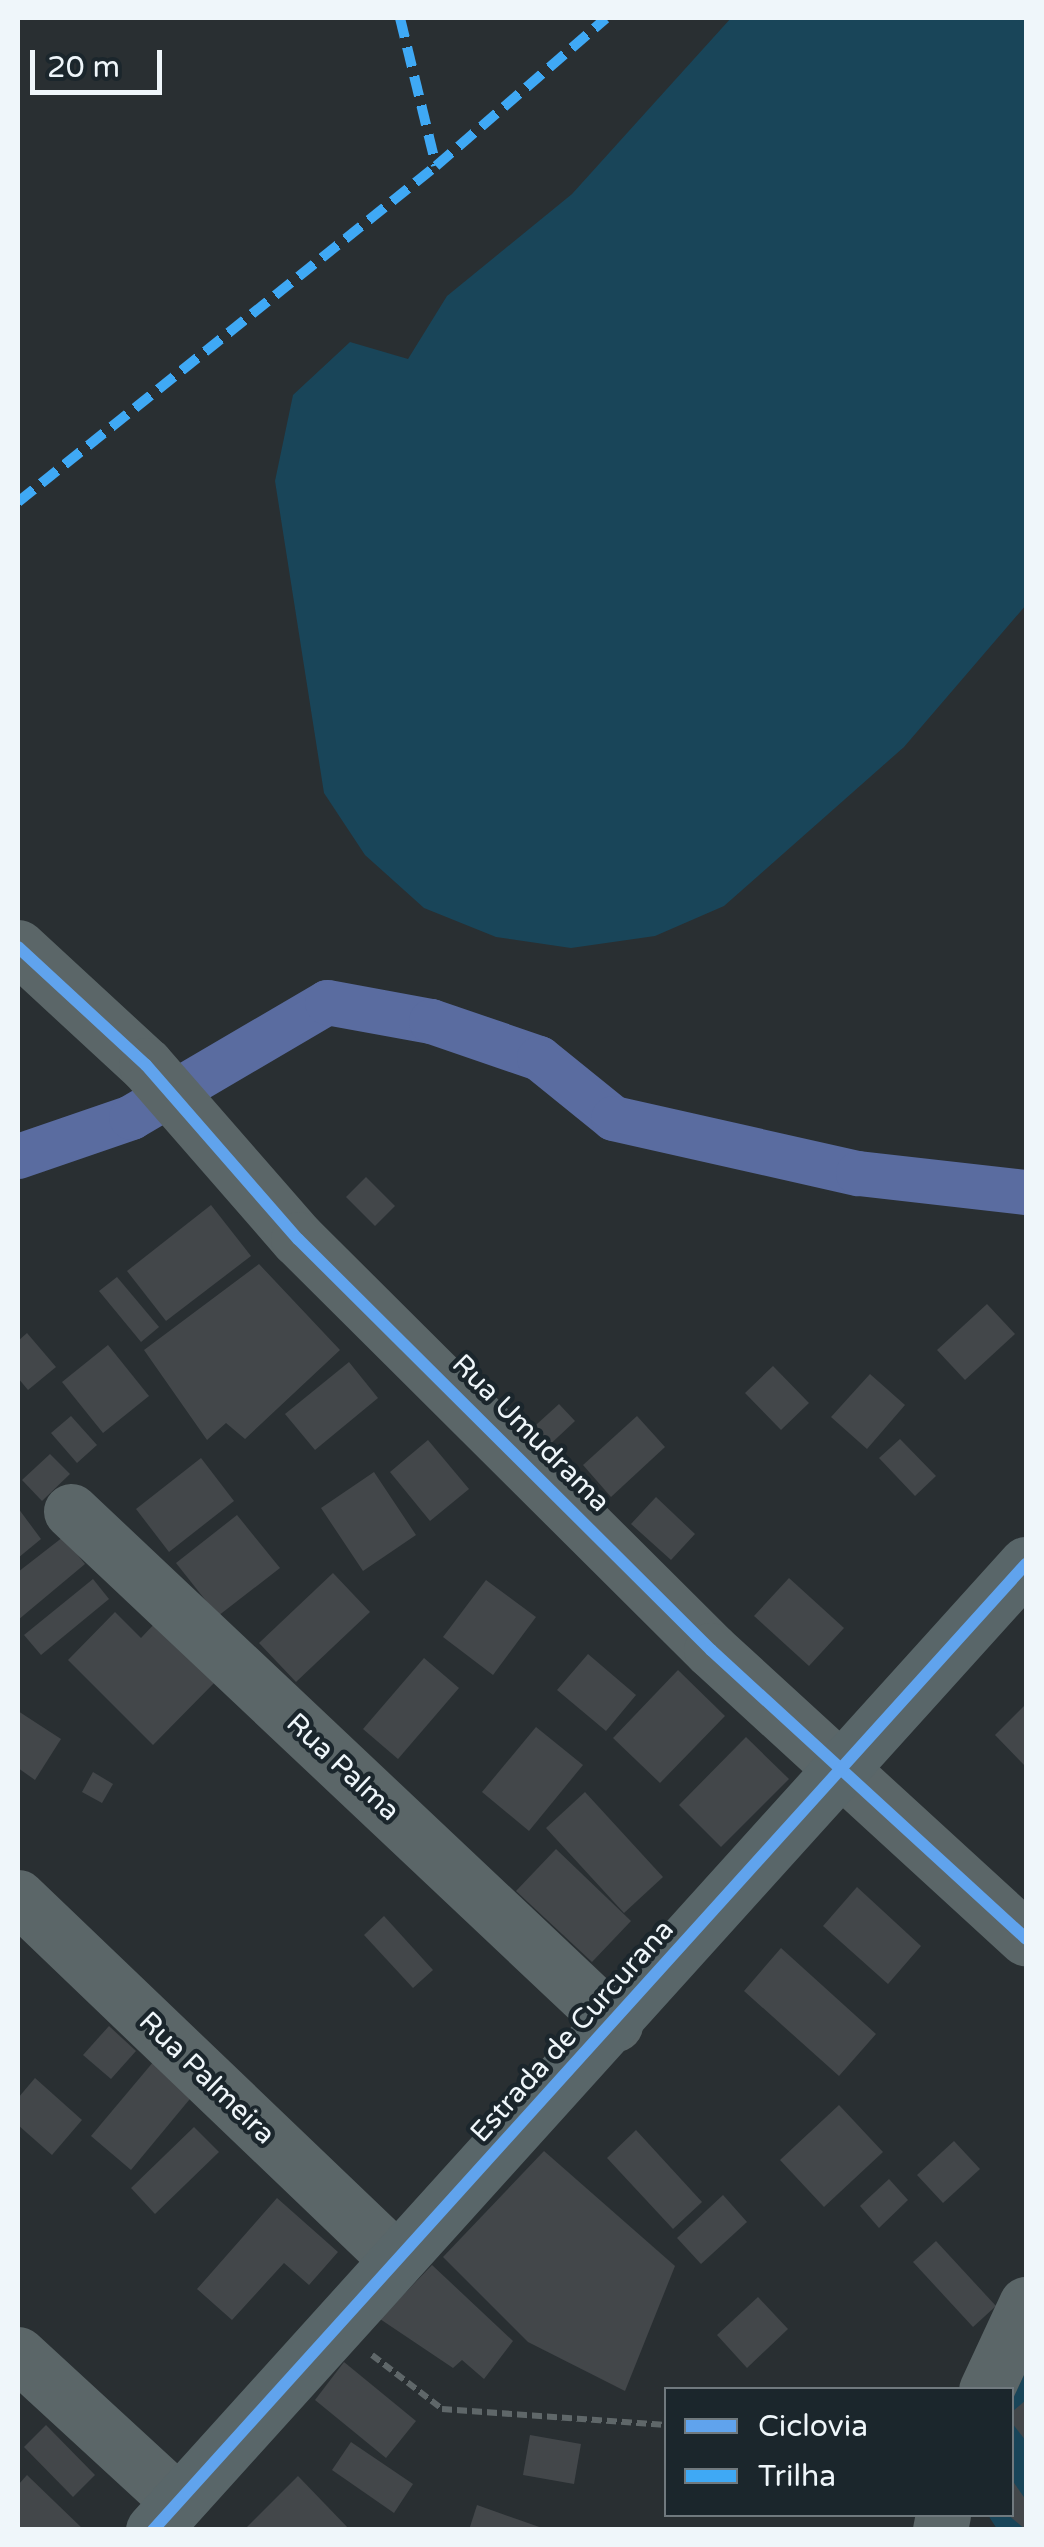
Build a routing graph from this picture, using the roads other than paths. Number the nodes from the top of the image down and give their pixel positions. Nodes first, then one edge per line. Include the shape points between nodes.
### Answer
1 (18, 947) edge
2 (71, 1511) dead end
3 (1026, 1564) edge
4 (836, 1769) junction
5 (18, 1897) edge
6 (1026, 1939) edge
7 (615, 2024) junction
8 (396, 2259) junction
9 (1026, 2304) edge
10 (18, 2354) edge
11 (987, 2387) edge
12 (165, 2515) edge

1 - 4 street, Rua Umudrama via 146,1065 298,1240
2 - 7 street, Rua Palma
3 - 4 main road, Estrada de Curcurana
4 - 6 street, Rua Umudrama
4 - 7 main road, Estrada de Curcurana
5 - 8 street, Rua Palmeira
7 - 8 main road, Estrada de Curcurana
8 - 12 main road, Estrada de Curcurana
9 - 11 street
10 - 12 street

